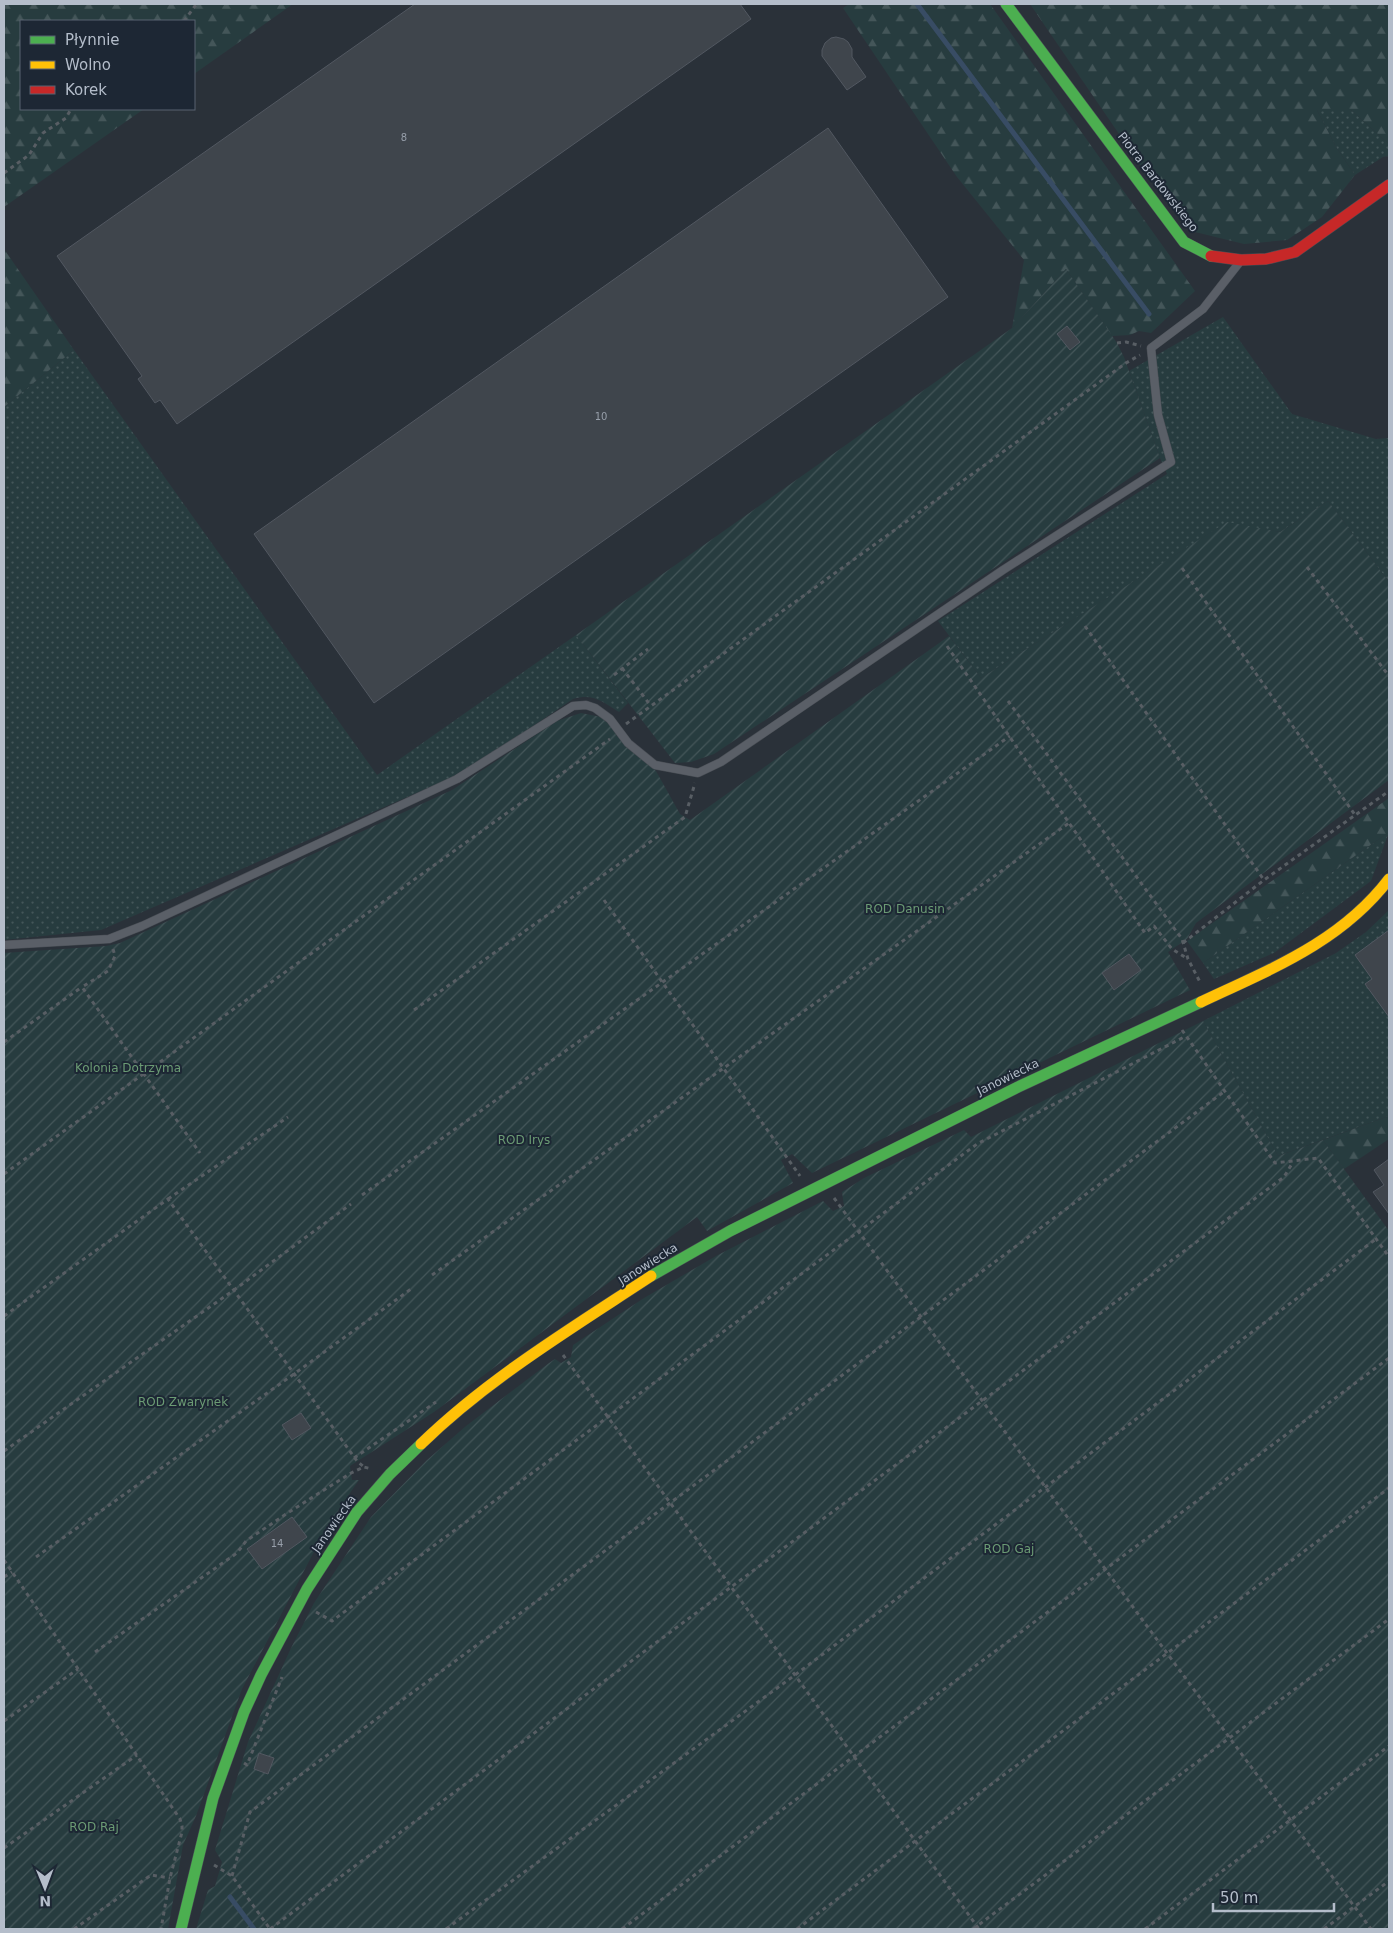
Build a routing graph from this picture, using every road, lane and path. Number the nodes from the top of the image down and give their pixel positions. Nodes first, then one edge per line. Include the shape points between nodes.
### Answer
1 (199, 4) edge
2 (1006, 4) edge
3 (185, 20) edge
4 (70, 110) edge
5 (4, 173) edge
6 (1389, 185) edge
7 (1241, 260) junction
8 (1126, 342) dead end
9 (1117, 343) dead end
10 (1152, 348) junction
11 (1307, 567) dead end
12 (1182, 568) dead end
13 (1085, 626) dead end
14 (947, 646) dead end
15 (648, 650) dead end
16 (622, 668) junction
17 (614, 675) dead end
18 (1389, 676) edge
19 (1008, 700) dead end
20 (651, 706) junction
21 (638, 715) dead end
22 (616, 735) dead end
23 (1010, 736) junction
24 (698, 772) junction
25 (1389, 790) edge
26 (1356, 815) junction
27 (1069, 823) junction
28 (1264, 880) junction
29 (1387, 886) edge
30 (604, 900) dead end
31 (109, 939) junction
32 (1183, 944) junction
33 (4, 945) edge
34 (1188, 958) junction
35 (663, 982) junction
36 (82, 987) junction
37 (1209, 998) junction
38 (414, 1010) dead end
39 (1183, 1031) dead end
40 (1186, 1036) junction
41 (4, 1042) edge
42 (724, 1069) junction
43 (143, 1075) junction
44 (1224, 1091) junction
45 (288, 1116) dead end
46 (200, 1153) dead end
47 (787, 1157) dead end
48 (1293, 1162) junction
49 (4, 1174) edge
50 (362, 1195) dead end
51 (168, 1199) junction
52 (350, 1204) dead end
53 (841, 1208) dead end
54 (858, 1230) junction
55 (1376, 1238) junction
56 (1389, 1257) edge
57 (432, 1275) dead end
58 (411, 1289) dead end
59 (234, 1290) junction
60 (4, 1316) edge
61 (920, 1317) junction
62 (1389, 1358) edge
63 (566, 1360) dead end
64 (294, 1374) junction
65 (436, 1402) dead end
66 (982, 1402) junction
67 (608, 1417) junction
68 (4, 1451) edge
69 (354, 1458) junction
70 (364, 1467) dead end
71 (351, 1473) dead end
72 (1045, 1486) junction
73 (1389, 1488) edge
74 (670, 1503) junction
75 (36, 1557) dead end
76 (4, 1560) edge
77 (1105, 1569) junction
78 (12, 1572) junction
79 (4, 1578) edge
80 (732, 1588) junction
81 (311, 1616) dead end
82 (1389, 1619) edge
83 (95, 1652) dead end
84 (1167, 1653) junction
85 (78, 1669) junction
86 (284, 1673) dead end
87 (795, 1674) junction
88 (4, 1721) edge
89 (1230, 1738) junction
90 (1389, 1746) edge
91 (137, 1755) junction
92 (854, 1757) junction
93 (242, 1762) dead end
94 (1290, 1819) junction
95 (916, 1842) junction
96 (4, 1848) edge
97 (220, 1869) dead end
98 (232, 1876) junction
99 (170, 1878) junction
100 (1389, 1881) edge
101 (1355, 1907) junction
102 (978, 1928) edge
103 (74, 1929) edge
104 (161, 1929) edge
105 (181, 1929) edge
106 (270, 1929) edge
107 (446, 1929) edge
108 (622, 1929) edge
109 (797, 1929) edge
110 (973, 1929) edge
111 (1145, 1929) edge
112 (1324, 1929) edge
113 (1371, 1929) edge

1 - 3 path
2 - 7 street, Piotra Bardowskiego via 1184,242 1211,256
4 - 5 path via 66,118 43,133 29,155
6 - 7 street, Piotra Bardowskiego via 1294,252 1266,259
7 - 10 lane via 1203,309
8 - 9 path
10 - 20 path via 1118,369
10 - 24 lane via 1158,415 1171,462 1003,570 721,762
11 - 18 path
12 - 26 path
13 - 28 path
14 - 23 path
15 - 16 path
16 - 17 path
16 - 20 path
19 - 32 path
20 - 21 path
22 - 43 path
23 - 27 path
23 - 35 path
24 - 31 lane via 655,765 628,743 602,713 586,705 573,706 457,779
24 - 38 path via 684,817
25 - 26 path
26 - 28 path
27 - 34 path via 1145,933 1154,926 1172,949
27 - 42 path
28 - 32 path
29 - 37 street, Janowiecka via 1347,926 1326,940
30 - 35 path
31 - 33 lane
31 - 36 path via 115,956 108,971
32 - 34 path
34 - 37 path
35 - 42 path
35 - 50 path
36 - 41 path
36 - 43 path
37 - 105 street, Janowiecka via 1018,1087 730,1231 652,1275 528,1358 446,1420 390,1474 357,1512 307,1589 269,1660 244,1712 213,1798
39 - 40 path
40 - 44 path
40 - 54 path via 976,1144
42 - 47 path
42 - 57 path
43 - 46 path
43 - 49 path
44 - 48 path via 1275,1163
44 - 61 path
45 - 51 path
48 - 55 path via 1318,1158
48 - 66 path via 1284,1177
51 - 59 path
51 - 60 path
52 - 59 path
53 - 54 path
54 - 61 path
54 - 67 path
55 - 56 path
55 - 72 path
58 - 64 path
59 - 64 path
59 - 68 path
61 - 66 path
61 - 74 path
62 - 77 path
63 - 67 path
64 - 69 path
64 - 75 path
65 - 69 path
66 - 72 path
66 - 80 path
67 - 74 path
67 - 81 path via 332,1621 316,1611
69 - 70 path
71 - 83 path via 246,1541 237,1553
72 - 77 path
72 - 87 path
73 - 84 path
74 - 80 path
74 - 98 path via 250,1812
76 - 78 path
77 - 84 path
77 - 92 path
78 - 79 path
78 - 85 path
80 - 87 path
80 - 106 path
82 - 89 path
84 - 89 path
84 - 95 path
85 - 88 path
85 - 91 path
86 - 93 path via 248,1765
87 - 92 path
87 - 107 path
89 - 94 path
89 - 102 path
90 - 94 path
91 - 96 path
91 - 99 path via 182,1826
92 - 95 path
92 - 108 path
94 - 101 path
94 - 111 path
95 - 102 path
95 - 109 path
97 - 98 path
98 - 106 path
99 - 103 path via 151,1875
99 - 104 path
100 - 101 path
101 - 112 path
101 - 113 path
102 - 110 path

